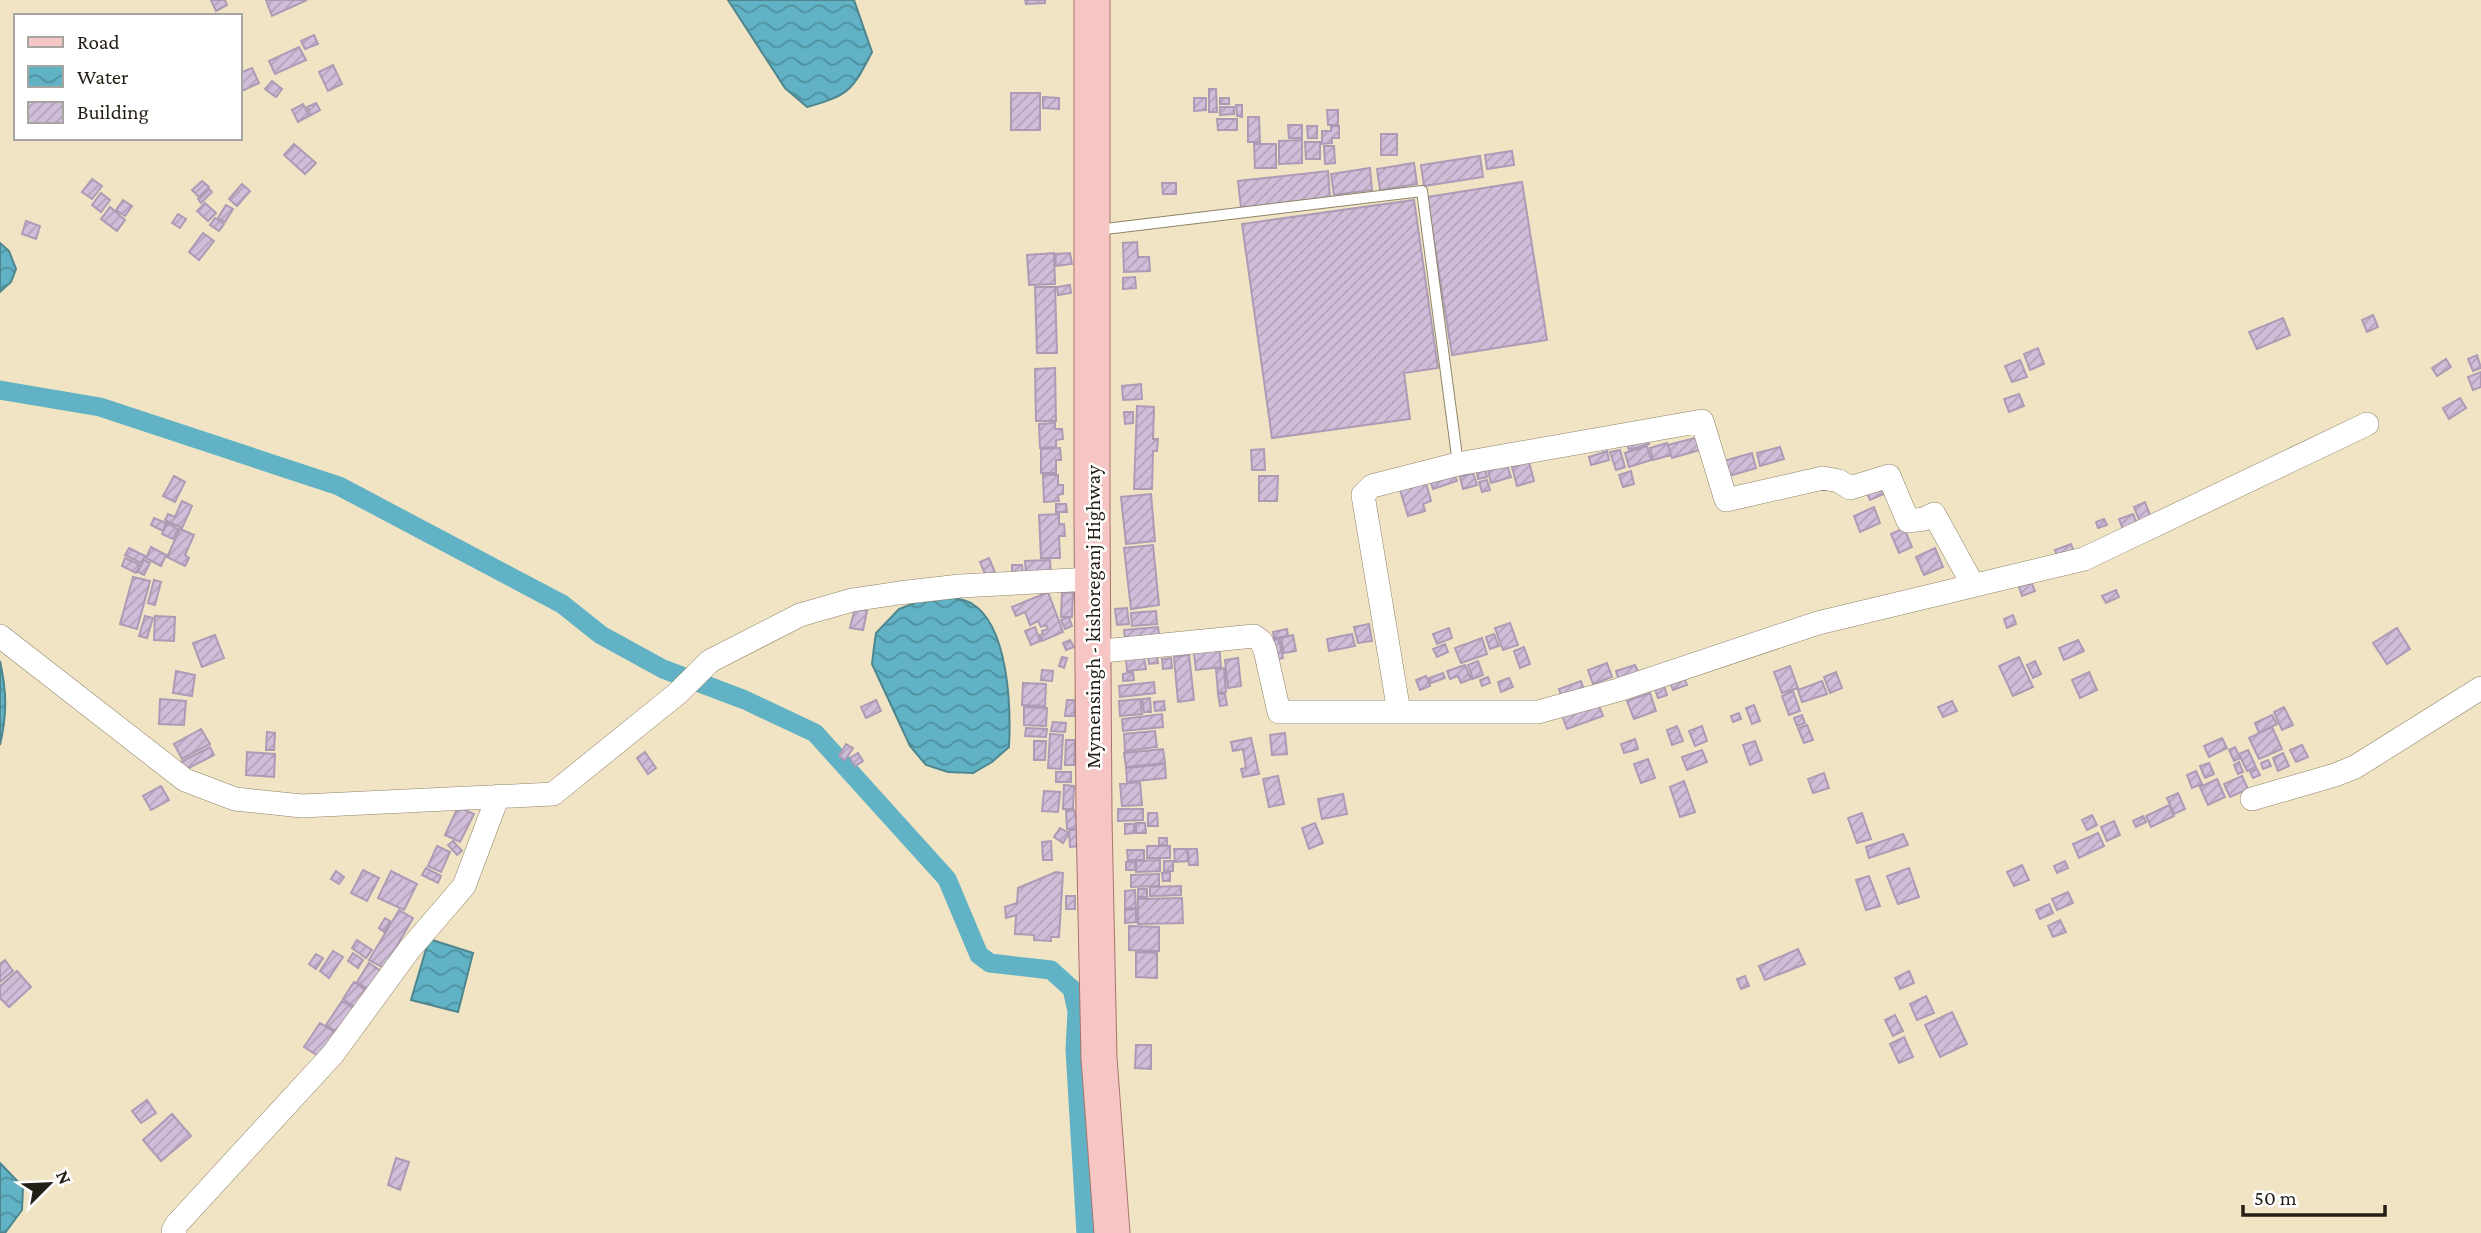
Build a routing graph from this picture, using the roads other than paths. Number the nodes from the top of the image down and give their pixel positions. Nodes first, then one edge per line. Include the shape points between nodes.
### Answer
1 (1092, 0) edge
2 (1091, 230) junction
3 (2367, 424) dead end
4 (1458, 464) junction
5 (1092, 579) junction
6 (1973, 585) junction
7 (0, 636) edge
8 (1093, 652) junction
9 (2481, 688) edge
10 (1399, 712) junction
11 (498, 796) junction
12 (2252, 799) dead end
13 (175, 1233) edge
14 (1112, 1233) edge

1 - 2 main road, Mymensingh - kishoreganj Highway
2 - 4 lane via 1422,191
2 - 5 main road, Mymensingh - kishoreganj Highway
3 - 6 street via 2084,559
4 - 6 street via 1702,421 1726,500 1824,478 1850,488 1889,475 1908,521 1934,514
4 - 10 street via 1372,486 1363,495
5 - 8 main road, Mymensingh - kishoreganj Highway
5 - 11 street via 960,586 852,600 800,615 710,661 678,693 553,793
6 - 10 street via 1818,623 1538,712
7 - 11 street via 185,780 235,799 302,806
8 - 10 street via 1254,636 1265,650 1279,712
8 - 14 main road, Mymensingh - kishoreganj Highway via 1099,1058
9 - 12 street via 2355,767
11 - 13 street via 464,886 409,950 333,1054 176,1225

